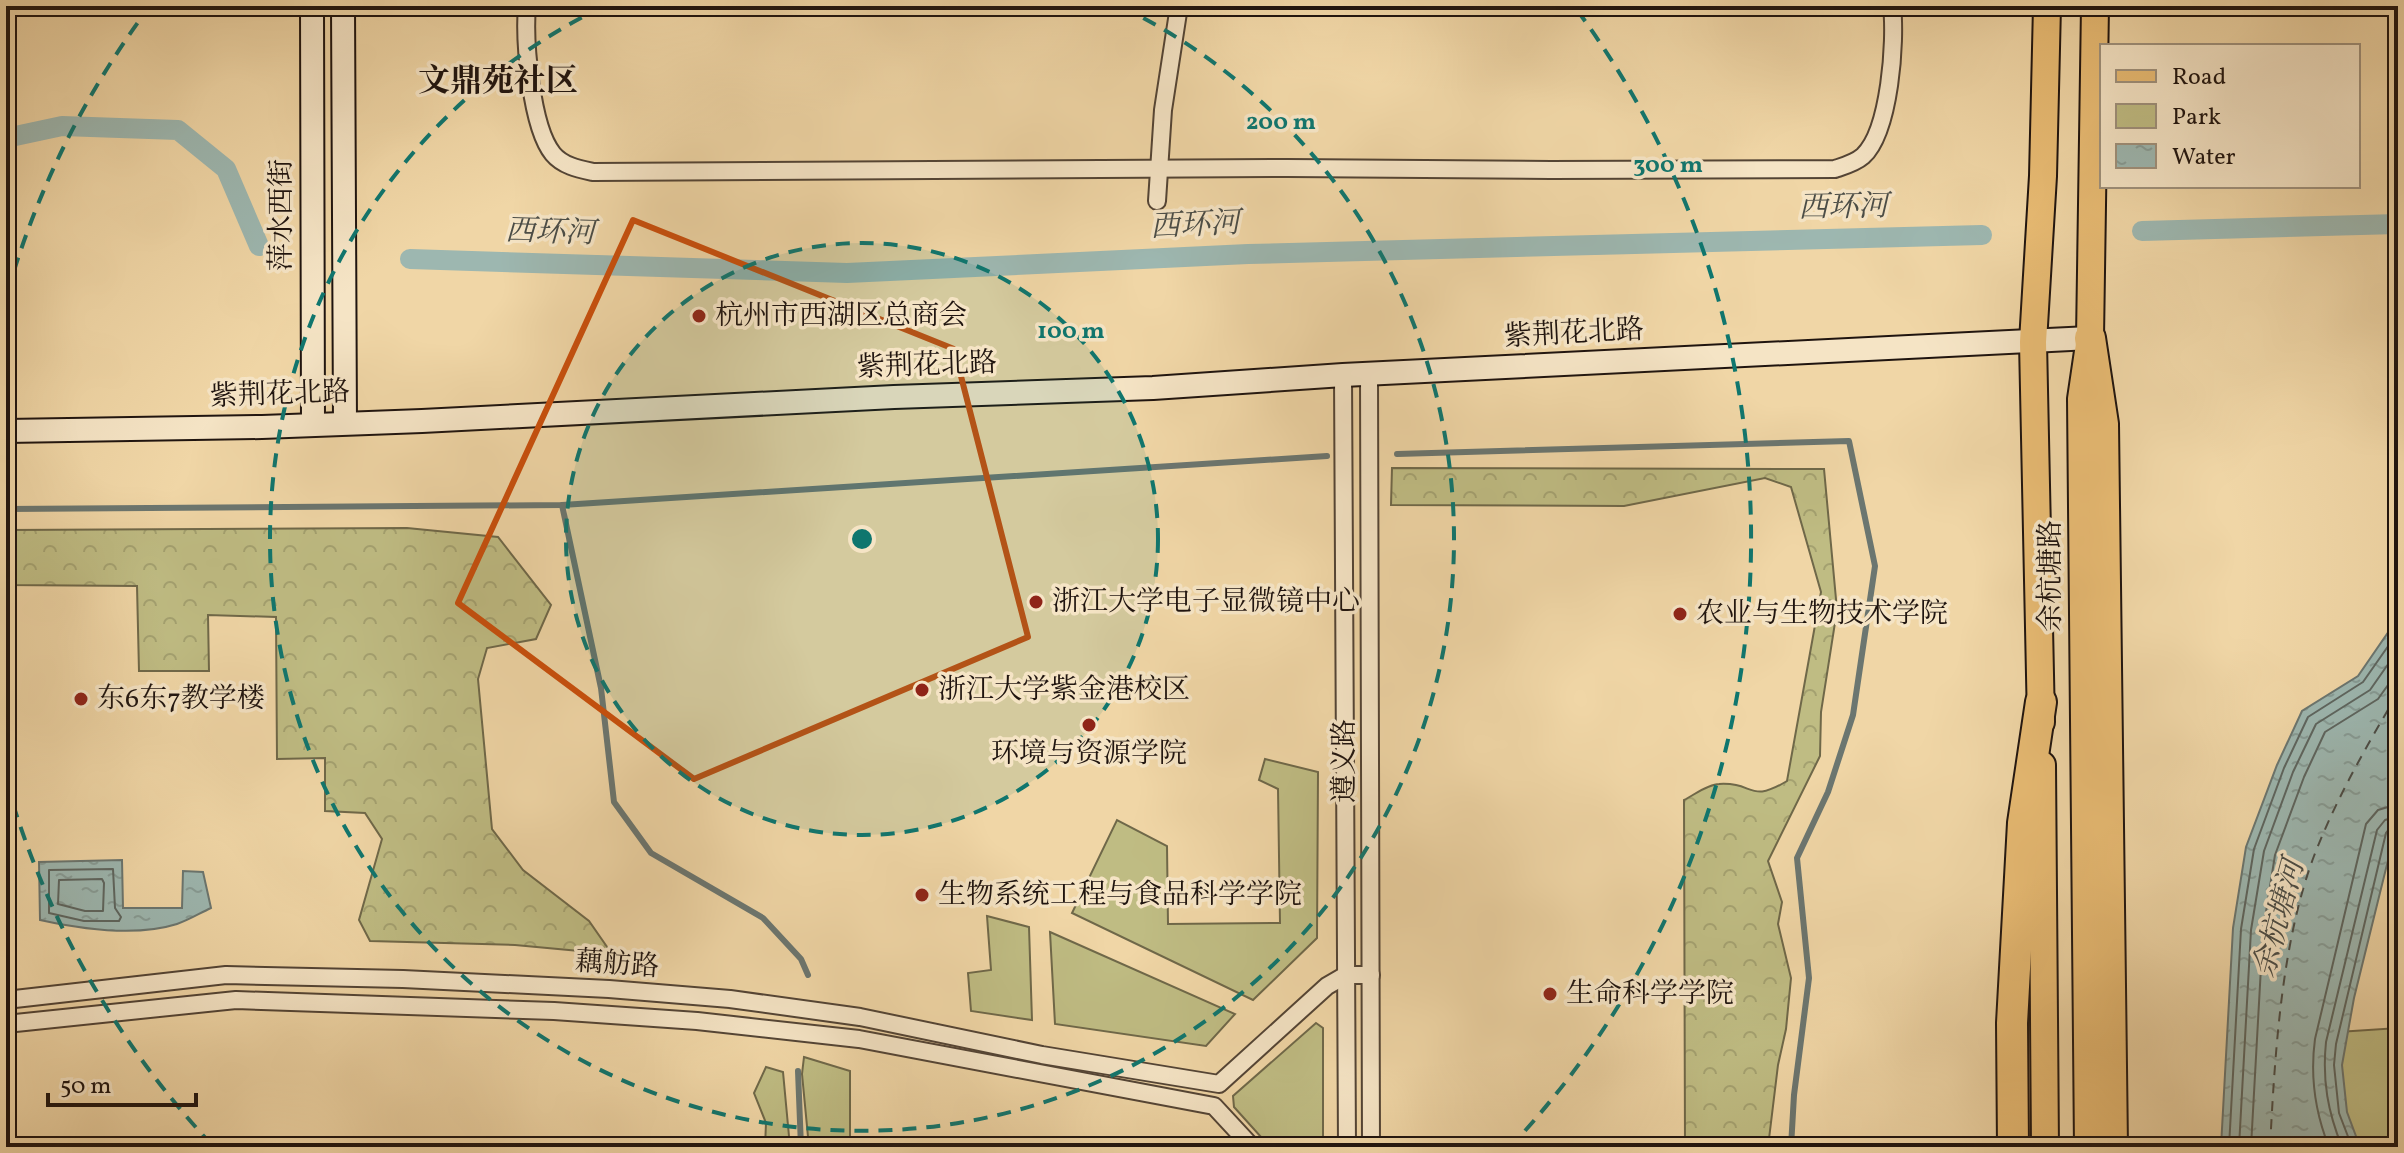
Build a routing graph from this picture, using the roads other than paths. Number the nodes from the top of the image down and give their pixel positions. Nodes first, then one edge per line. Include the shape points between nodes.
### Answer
1 (312, 6) edge
2 (343, 6) edge
3 (527, 6) edge
4 (1179, 6) edge
5 (1892, 6) edge
6 (2047, 6) edge
7 (2095, 6) edge
8 (1160, 168) junction
9 (1157, 201) dead end
10 (2090, 338) junction
11 (2033, 342) junction
12 (1369, 374) junction
13 (1343, 375) junction
14 (345, 423) junction
15 (313, 424) junction
16 (6, 431) edge
17 (2041, 702) junction
18 (1346, 975) junction
19 (1371, 975) junction
20 (6, 1000) edge
21 (6, 1024) edge
22 (1252, 1147) edge
23 (1347, 1147) edge
24 (1371, 1147) edge
25 (2013, 1147) edge
26 (2045, 1147) edge
27 (2088, 1147) edge
28 (2112, 1147) edge

1 - 15 main road, 萍水西街
2 - 14 main road
3 - 8 street via 532,90 542,129 553,154 571,168
4 - 8 street
5 - 8 street via 1881,124 1862,157 1835,169
6 - 11 main road, 余杭塘路
7 - 10 main road, 余杭塘路
8 - 9 street
10 - 11 main road, 紫荆花北路
10 - 27 main road, 余杭塘路 via 2081,399
10 - 28 highway via 2103,424
11 - 12 main road, 紫荆花北路
11 - 17 main road, 余杭塘路
12 - 13 main road, 紫荆花北路
12 - 19 street, 遵义路
13 - 14 main road, 紫荆花北路
13 - 18 street, 遵义路
14 - 15 main road, 紫荆花北路
15 - 16 main road, 紫荆花北路
17 - 25 highway via 2023,823 2012,1023
17 - 26 main road, 余杭塘路
18 - 19 street
18 - 20 street, 藕舫路 via 1327,986 1219,1084 860,1017 609,989 226,975
18 - 23 street, 遵义路
19 - 24 street, 遵义路
21 - 22 street, 藕舫路 via 236,1000 634,1017 859,1039 1214,1106

